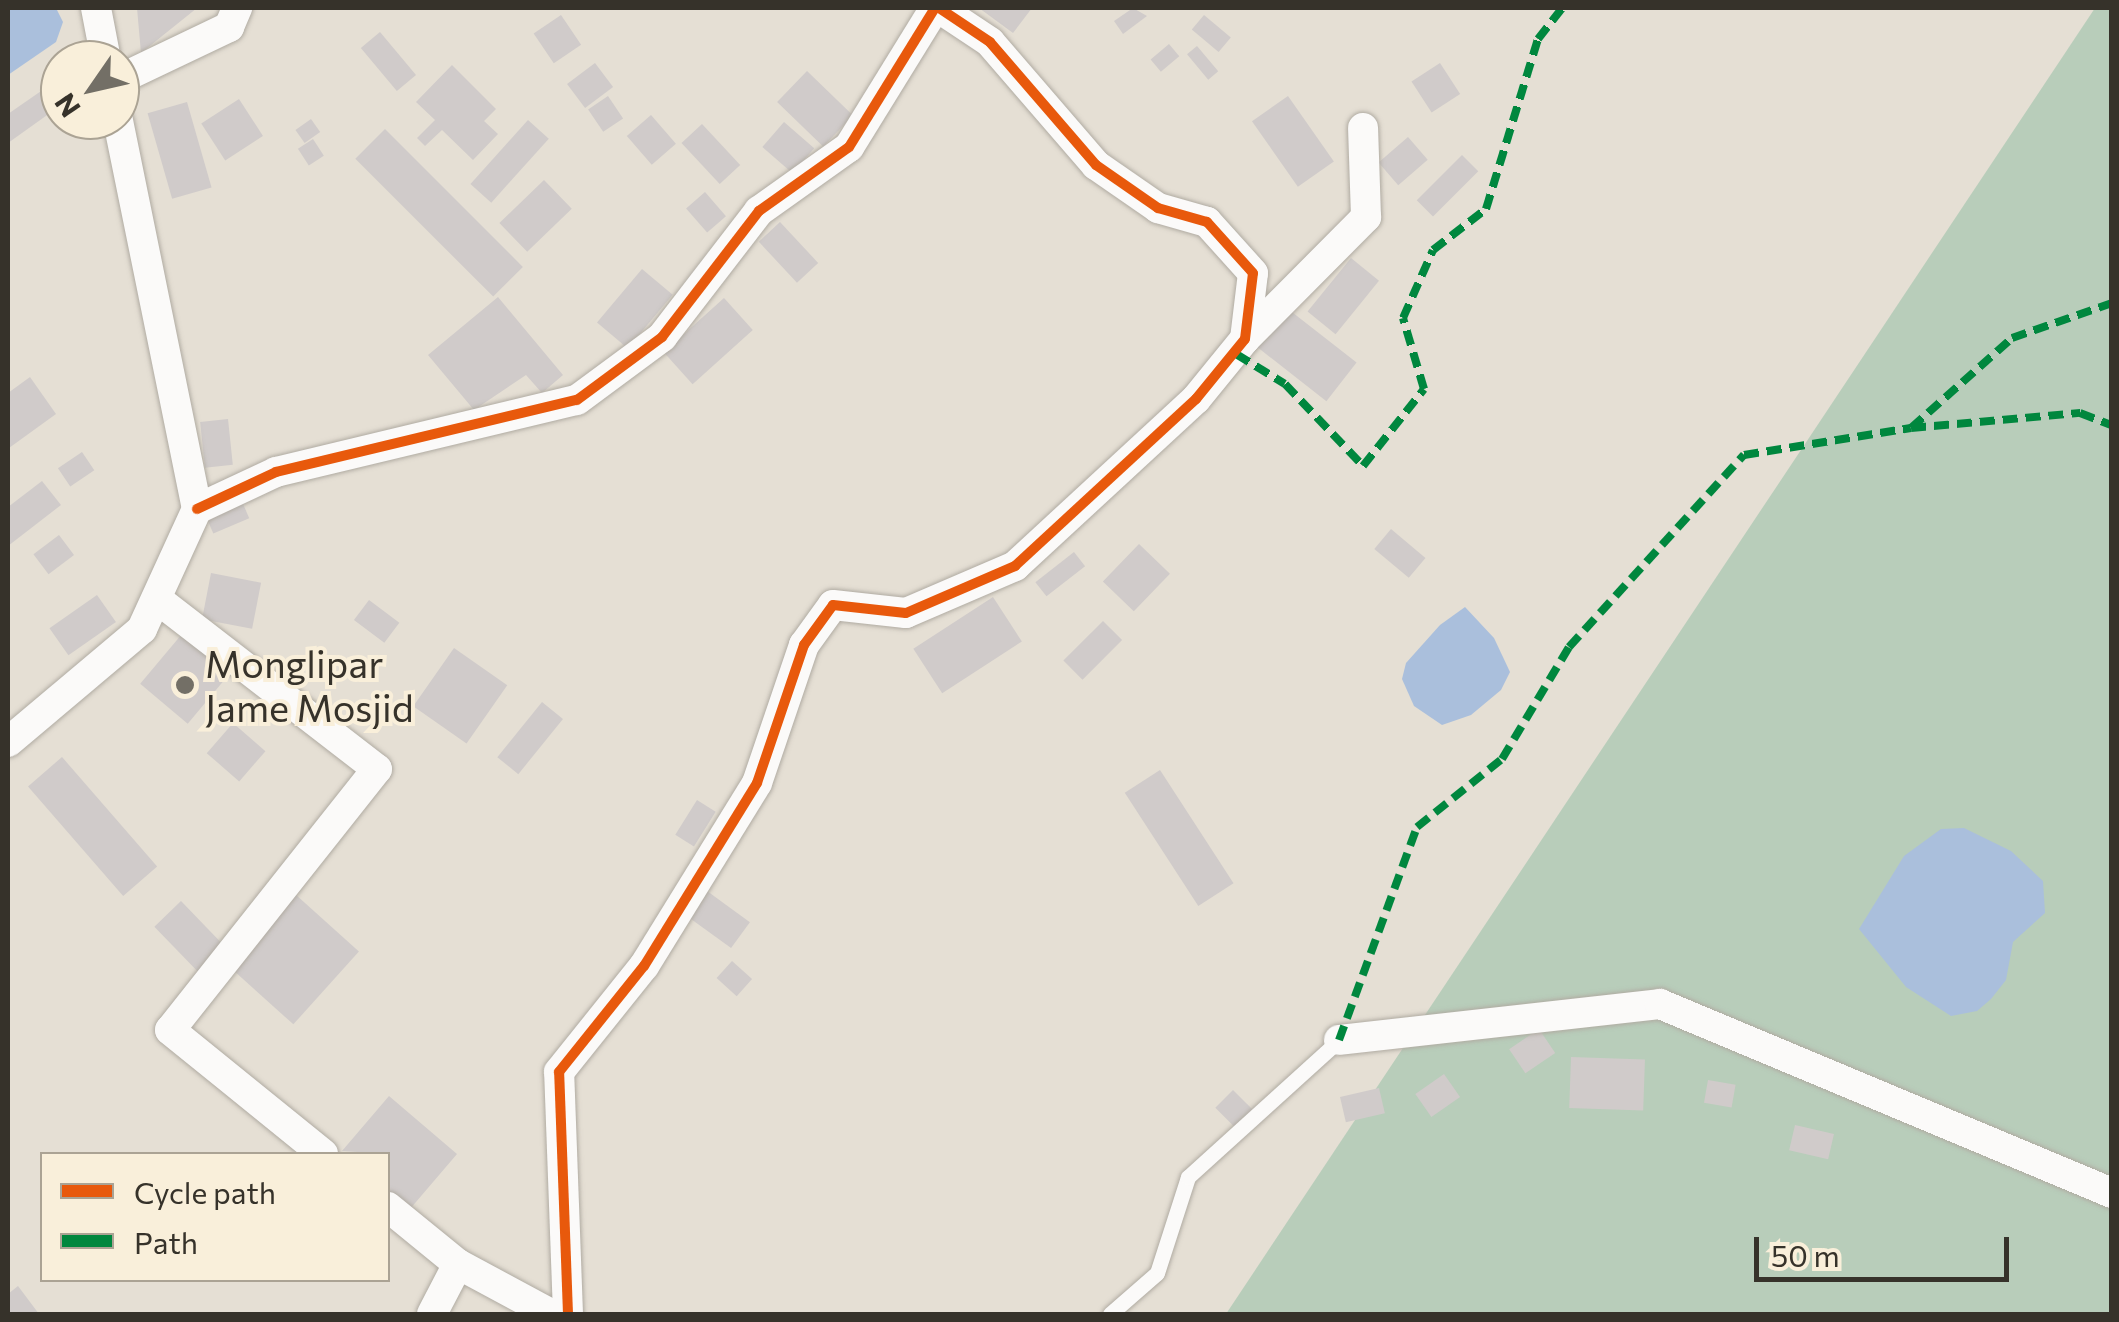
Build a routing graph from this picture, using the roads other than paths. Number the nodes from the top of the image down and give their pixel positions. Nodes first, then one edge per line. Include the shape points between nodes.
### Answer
1 (96, 8) edge
2 (236, 8) edge
3 (937, 8) edge
4 (102, 40) edge
5 (140, 70) edge
6 (1363, 128) dead end
7 (122, 140) edge
8 (1244, 340) junction
9 (197, 509) junction
10 (157, 599) junction
11 (8, 742) edge
12 (1339, 1040) joint
13 (321, 1152) edge
14 (2112, 1193) edge
15 (390, 1209) edge
16 (458, 1264) junction
17 (432, 1314) edge
18 (551, 1314) edge
19 (568, 1314) edge
20 (1110, 1314) edge

1 - 4 street
2 - 5 street via 230,27
3 - 8 street via 990,42 1096,165 1158,208 1207,222 1253,273
3 - 9 street via 849,147 760,211 662,337 577,400 276,472
6 - 8 street via 1366,217
7 - 9 street
8 - 19 street via 1196,399 1015,566 906,613 833,605 804,645 757,783 644,966 559,1072
9 - 10 street
10 - 11 street via 142,629
10 - 13 street via 377,769 170,1030
12 - 14 street via 1660,1004
12 - 20 lane via 1188,1177 1157,1273
15 - 16 street
16 - 17 street
16 - 18 street

